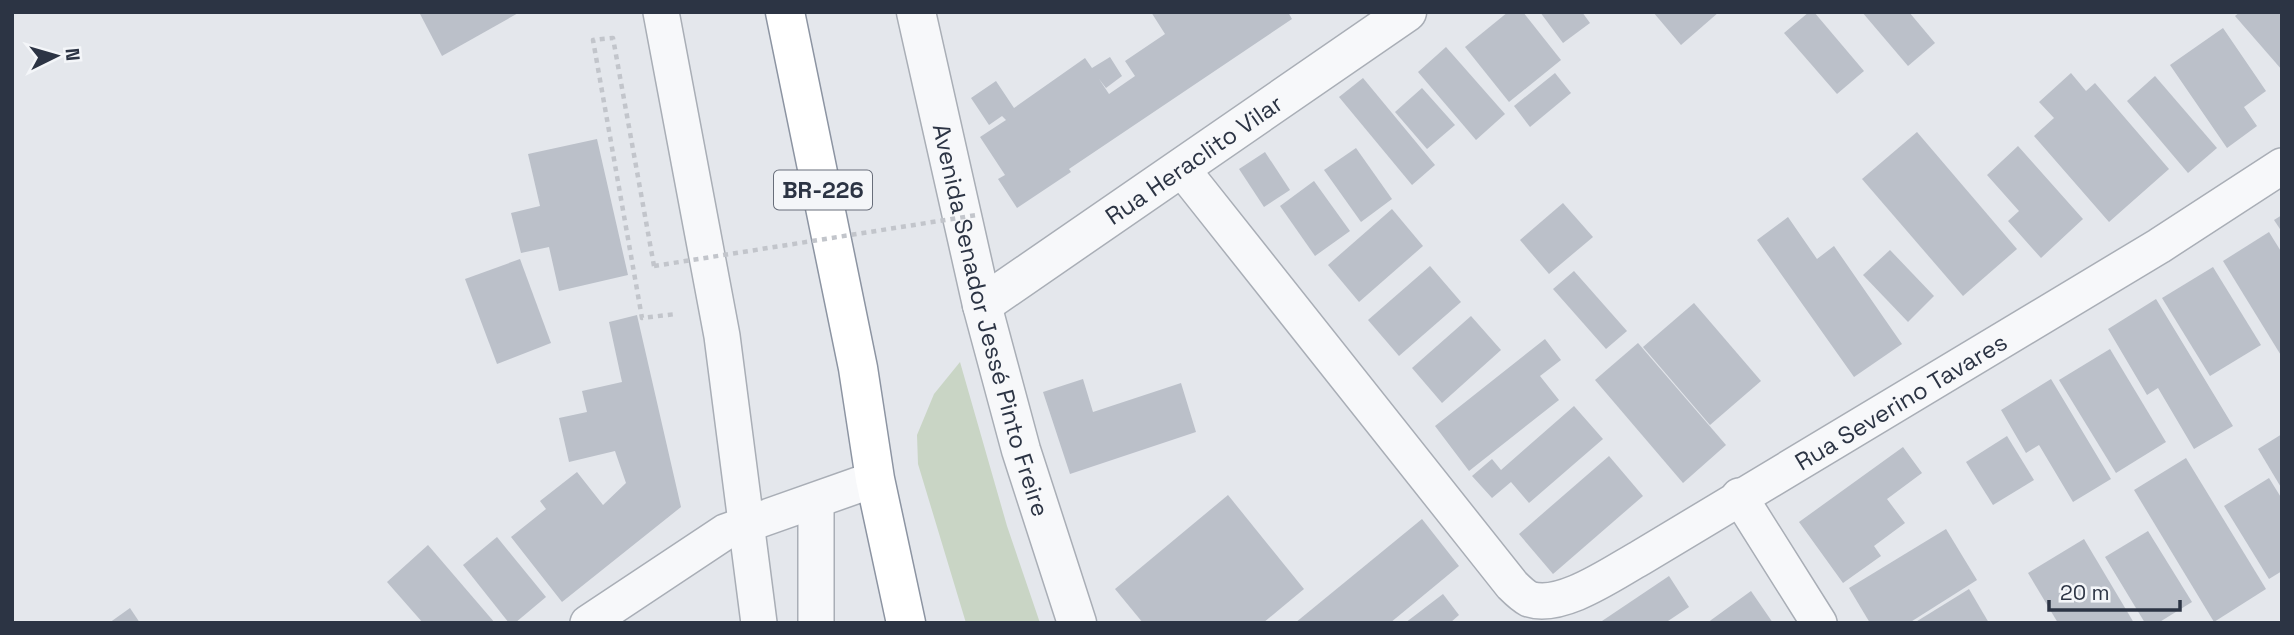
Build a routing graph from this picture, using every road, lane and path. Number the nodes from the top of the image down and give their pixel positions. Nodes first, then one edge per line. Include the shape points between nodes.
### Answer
1 (661, 12) edge
2 (785, 12) edge
3 (916, 12) edge
4 (1407, 12) edge
5 (2282, 166) edge
6 (1181, 168) junction
7 (977, 215) dead end
8 (982, 305) junction
9 (717, 308) junction
10 (875, 479) junction
11 (1739, 496) junction
12 (816, 501) junction
13 (747, 524) junction
14 (588, 623) edge
15 (759, 623) edge
16 (816, 623) edge
17 (906, 623) edge
18 (1077, 623) edge
19 (1819, 623) edge

1 - 9 street
2 - 10 highway, BR-226 via 855,355
3 - 8 street, Avenida Senador Jessé Pinto Freire
4 - 6 street, Rua Heraclito Vilar
5 - 11 street, Rua Severino Tavares via 2159,246
6 - 8 street, Rua Heraclito Vilar
6 - 11 street, Rua Severino Tavares via 1513,585 1528,598 1554,600 1573,593 1640,558
7 - 9 path, bridge via 654,266 613,38 593,40 642,318
8 - 18 street, Avenida Senador Jessé Pinto Freire via 1021,450
9 - 13 street
10 - 12 street
10 - 17 highway, BR-226
11 - 19 street
12 - 13 street
12 - 16 street
13 - 14 street via 724,532
13 - 15 street

